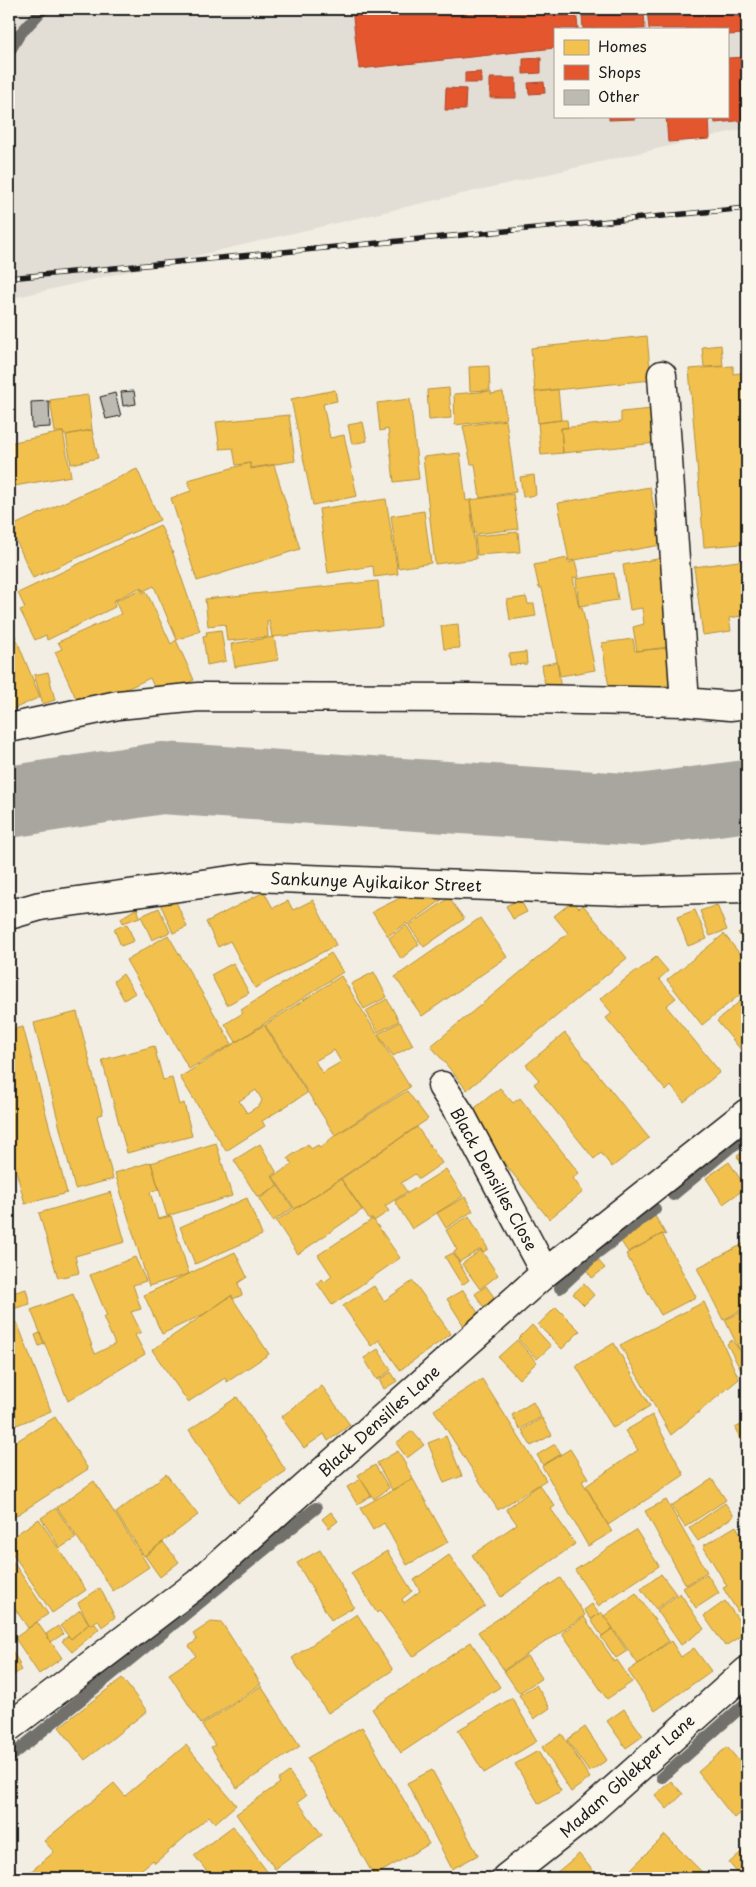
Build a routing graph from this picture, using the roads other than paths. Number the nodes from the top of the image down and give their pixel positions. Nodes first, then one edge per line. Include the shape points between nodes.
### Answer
1 (662, 375) dead end
2 (685, 702) junction
3 (747, 704) edge
4 (9, 728) edge
5 (747, 888) edge
6 (9, 915) edge
7 (442, 1086) dead end
8 (747, 1113) edge
9 (545, 1273) junction
10 (747, 1671) edge
11 (9, 1727) edge
12 (506, 1878) edge

1 - 2 street
2 - 3 street via 730,706
2 - 4 street via 199,697 118,705
5 - 6 street, Sankunye Ayikaikor Street via 621,891 253,877 40,906
7 - 9 street, Black Densilles Close via 462,1117
8 - 9 street, Black Densilles Lane
9 - 11 street, Black Densilles Lane via 198,1584
10 - 12 street, Madam Gblekper Lane via 581,1819

